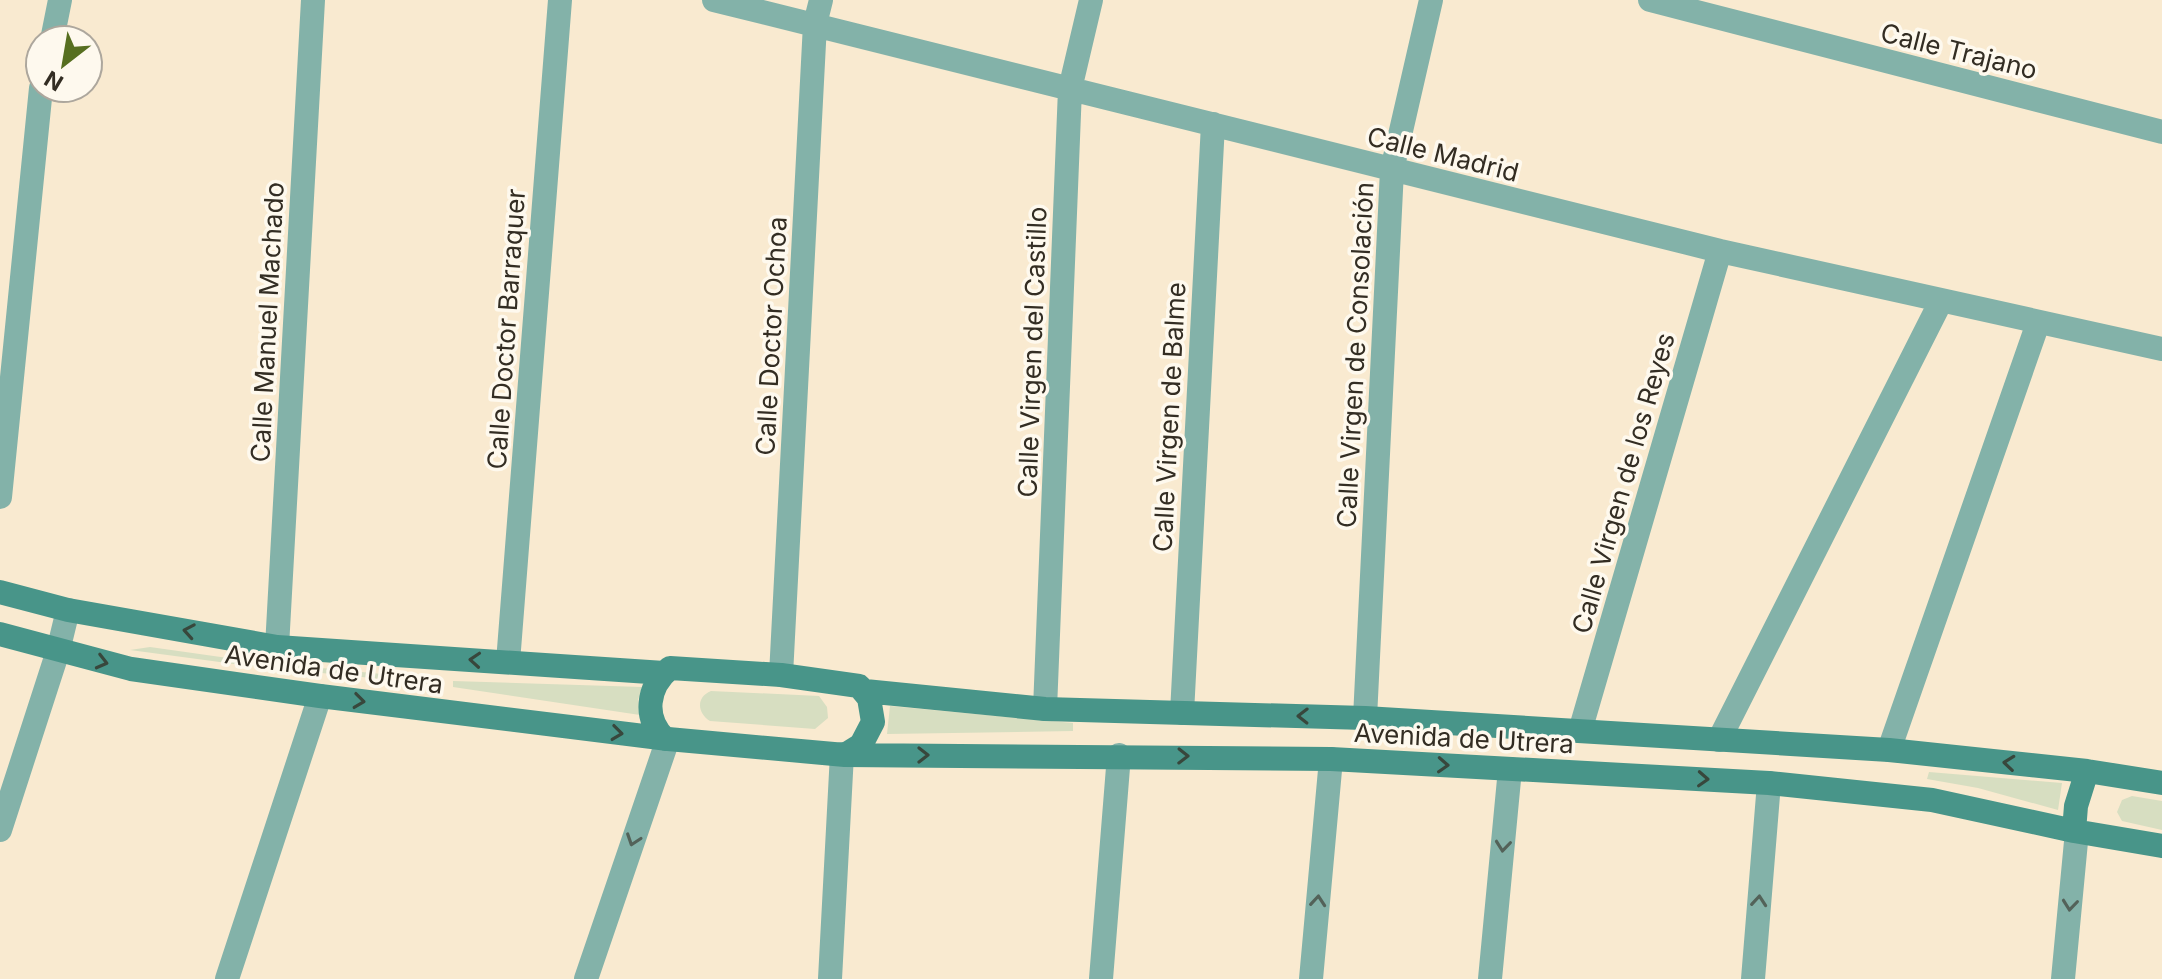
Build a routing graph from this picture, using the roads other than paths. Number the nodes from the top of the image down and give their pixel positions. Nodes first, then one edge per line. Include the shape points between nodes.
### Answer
1 (60, 0) edge
2 (313, 0) edge
3 (560, 0) edge
4 (714, 0) edge
5 (821, 0) edge
6 (1091, 0) edge
7 (1431, 0) edge
8 (1650, 0) edge
9 (55, 24) edge
10 (815, 24) junction
11 (1070, 89) junction
12 (39, 104) edge
13 (1213, 124) junction
14 (2162, 132) edge
15 (1392, 170) junction
16 (1720, 251) junction
17 (1941, 301) junction
18 (2038, 323) junction
19 (2162, 349) edge
20 (0, 497) edge
21 (0, 592) edge
22 (68, 610) junction
23 (0, 634) edge
24 (277, 647) junction
25 (58, 651) junction
26 (508, 662) junction
27 (664, 673) junction
28 (781, 675) junction
29 (865, 691) junction
30 (320, 696) junction
31 (1045, 709) junction
32 (1182, 713) junction
33 (1365, 718) junction
34 (1580, 731) junction
35 (666, 739) junction
36 (1719, 740) junction
37 (1889, 750) junction
38 (844, 754) junction
39 (1119, 755) junction
40 (1331, 759) junction
41 (1510, 769) junction
42 (2087, 771) junction
43 (1769, 783) junction
44 (2162, 783) edge
45 (0, 830) edge
46 (2076, 831) junction
47 (2162, 846) edge
48 (227, 979) edge
49 (586, 979) edge
50 (830, 979) edge
51 (1101, 979) edge
52 (1311, 979) edge
53 (1490, 979) edge
54 (1753, 979) edge
55 (2063, 979) edge

1 - 9 street
2 - 24 street, Calle Manuel Machado
3 - 26 street, Calle Doctor Barraquer
4 - 10 street, Calle Madrid
5 - 10 street, Calle Doctor Ochoa
6 - 11 street, Calle Virgen del Castillo
7 - 15 street, Calle Virgen de Consolación
8 - 14 street, Calle Trajano
10 - 11 street, Calle Madrid
10 - 28 street, Calle Doctor Ochoa
11 - 13 street, Calle Madrid
11 - 31 street, Calle Virgen del Castillo
12 - 20 street
13 - 15 street, Calle Madrid
13 - 32 street, Calle Virgen de Balme
15 - 16 street, Calle Madrid
15 - 33 street, Calle Virgen de Consolación
16 - 17 street, Calle Madrid
16 - 34 street, Calle Virgen de los Reyes
17 - 18 street, Calle Madrid
17 - 36 street
18 - 19 street, Calle Madrid
18 - 37 street
21 - 22 street, Avenida de Utrera
24 -> 22 street, Avenida de Utrera
22 - 25 street
23 - 25 street, Avenida de Utrera
26 -> 24 street, Avenida de Utrera
25 -> 30 street, Avenida de Utrera via 131,669
25 - 45 street
26 - 27 street, Avenida de Utrera
27 - 28 street, Avenida de Utrera via 670,668
27 - 35 street via 652,692 650,712 654,727
28 - 29 street, Avenida de Utrera via 855,684
29 - 31 street, Avenida de Utrera
29 - 38 street via 872,726 861,745
30 -> 35 street, Avenida de Utrera
30 - 48 street
31 - 32 street, Avenida de Utrera
33 -> 32 street, Avenida de Utrera
33 - 34 street, Avenida de Utrera
34 - 36 street, Avenida de Utrera
35 - 38 street, Avenida de Utrera
35 -> 49 street
36 - 37 street, Avenida de Utrera
42 -> 37 street, Avenida de Utrera
38 -> 39 street, Avenida de Utrera
38 - 50 street
39 -> 40 street, Avenida de Utrera
39 - 51 street
40 -> 41 street, Avenida de Utrera
52 -> 40 street
41 -> 43 street, Avenida de Utrera
41 -> 53 street
42 - 44 street, Avenida de Utrera
42 - 46 street via 2076,806
43 - 46 street, Avenida de Utrera via 1932,800
54 -> 43 street
46 - 47 street, Avenida de Utrera
46 -> 55 street

